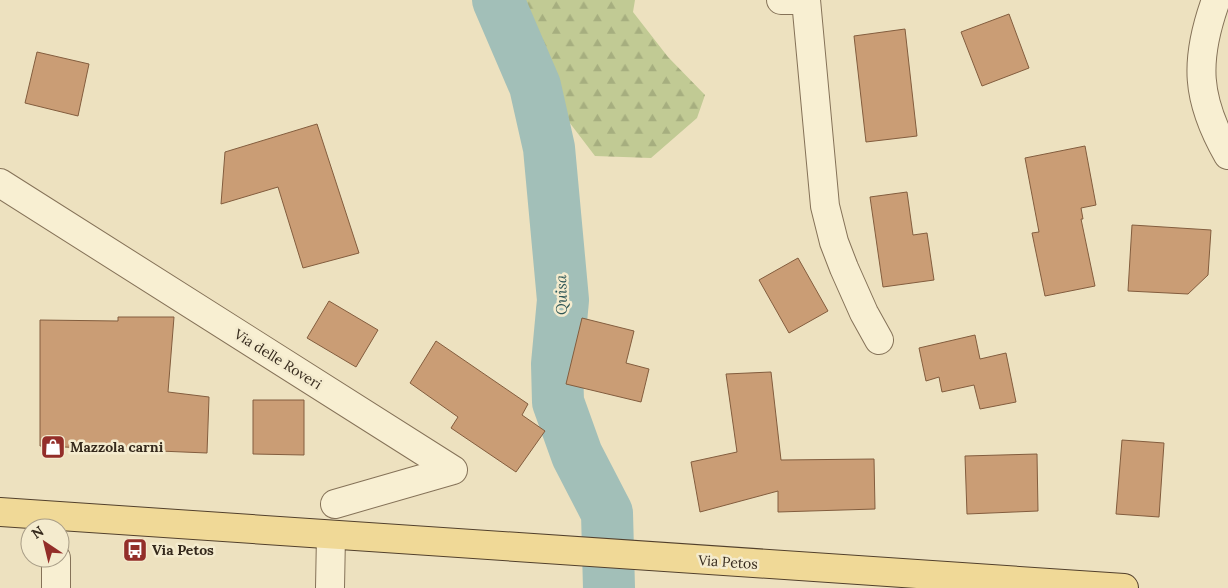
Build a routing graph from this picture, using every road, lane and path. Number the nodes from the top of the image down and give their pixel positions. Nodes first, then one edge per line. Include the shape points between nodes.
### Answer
1 (780, 0) edge
2 (791, 0) edge
3 (806, 0) edge
4 (1216, 0) edge
5 (1228, 155) edge
6 (0, 183) edge
7 (880, 340) dead end
8 (335, 504) dead end
9 (0, 512) edge
10 (34, 518) edge
11 (70, 523) edge
12 (331, 535) junction
13 (56, 568) edge
14 (56, 588) edge
15 (330, 588) edge
16 (1124, 588) edge

1 - 2 street
3 - 7 street via 825,206 844,268 864,314
4 - 5 street via 1200,60 1202,90 1215,132
6 - 8 street, Via delle Roveri via 452,470
9 - 10 main road, Via Petos
11 - 12 main road, Via Petos
12 - 15 street
12 - 16 main road, Via Petos
13 - 14 street

